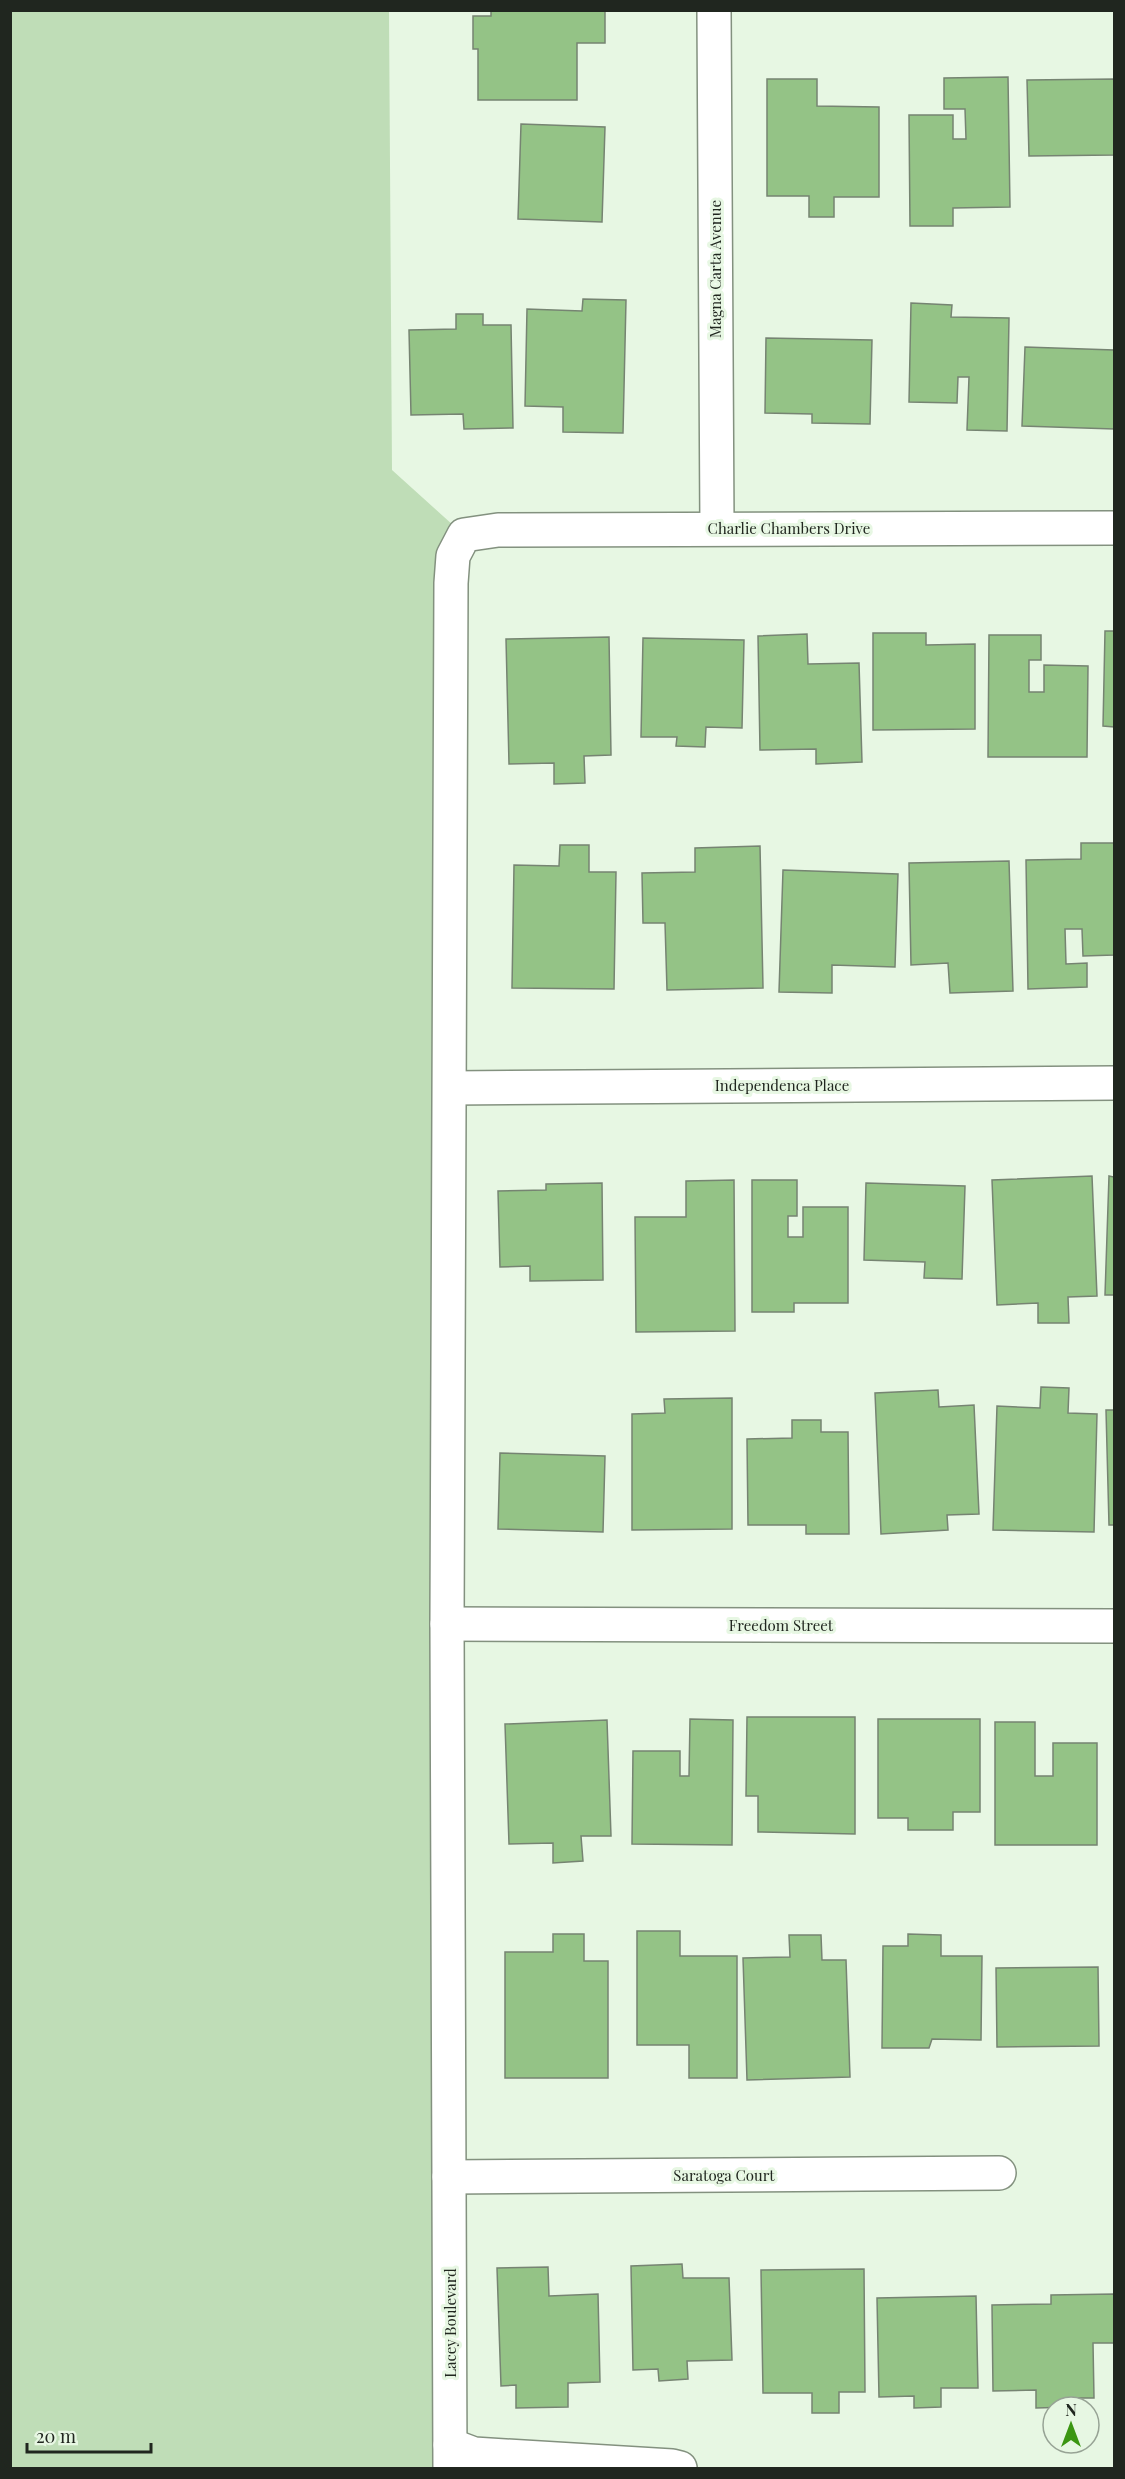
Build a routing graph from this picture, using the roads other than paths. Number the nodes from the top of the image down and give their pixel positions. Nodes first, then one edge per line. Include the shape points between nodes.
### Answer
1 (714, 10) edge
2 (717, 528) junction
3 (1114, 528) edge
4 (464, 535) joint
5 (1114, 1083) edge
6 (450, 1088) junction
7 (447, 1624) junction
8 (1114, 1626) edge
9 (999, 2173) dead end
10 (449, 2177) junction
11 (450, 2457) edge
12 (680, 2469) edge

1 - 2 street, Magna Carta Avenue
2 - 3 street, Charlie Chambers Drive
2 - 4 street, Charlie Chambers Drive via 498,530
4 - 6 street, Lacey Boulevard via 453,556 451,583
5 - 6 street, Independenca Place
6 - 7 street, Lacey Boulevard
7 - 8 street, Freedom Street
7 - 10 street, Lacey Boulevard
9 - 10 street, Saratoga Court
10 - 11 street, Lacey Boulevard
11 - 12 street via 474,2454

